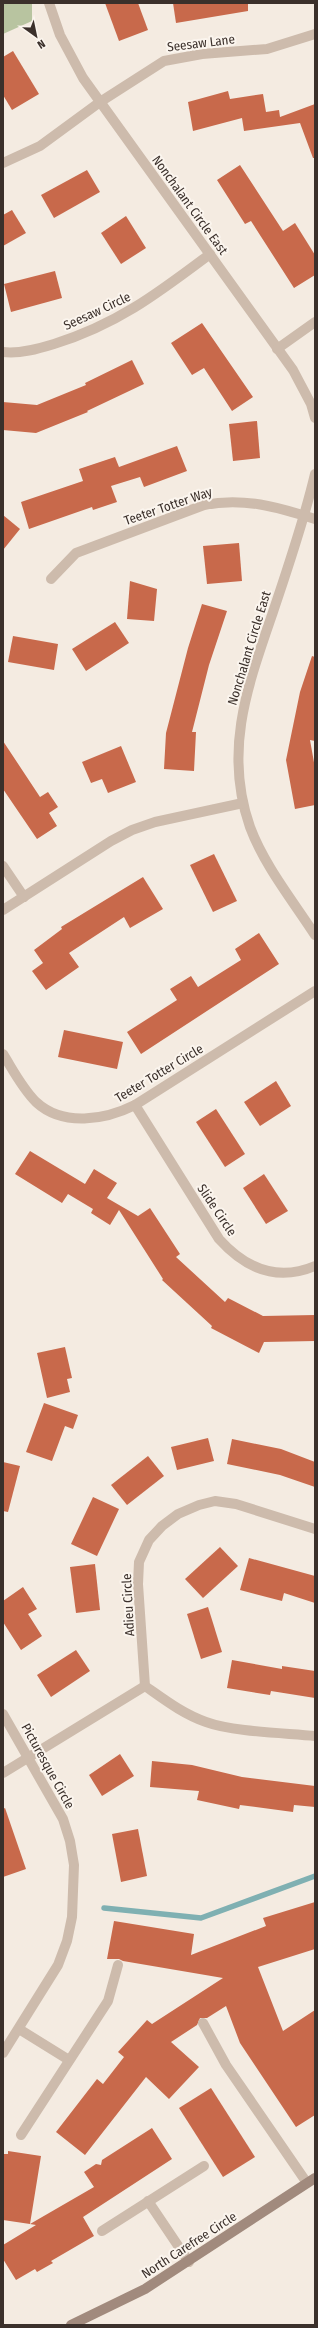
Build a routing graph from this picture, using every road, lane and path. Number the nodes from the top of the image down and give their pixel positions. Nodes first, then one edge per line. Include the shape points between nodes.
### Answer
1 (49, 4) edge
2 (315, 34) edge
3 (100, 102) junction
4 (3, 163) edge
5 (210, 254) junction
6 (315, 322) edge
7 (277, 349) junction
8 (3, 352) edge
9 (315, 418) edge
10 (315, 474) edge
11 (305, 516) junction
12 (315, 519) edge
13 (52, 579) dead end
14 (243, 803) junction
15 (3, 866) edge
16 (24, 897) junction
17 (3, 910) edge
18 (315, 935) edge
19 (315, 991) edge
20 (3, 1054) edge
21 (134, 1105) junction
22 (315, 1266) edge
23 (315, 1529) edge
24 (146, 1686) junction
25 (3, 1714) edge
26 (315, 1736) edge
27 (28, 1756) junction
28 (3, 1773) edge
29 (118, 1965) dead end
30 (203, 2024) dead end
31 (19, 2029) junction
32 (3, 2053) edge
33 (69, 2060) junction
34 (21, 2135) dead end
35 (204, 2166) dead end
36 (311, 2180) edge
37 (148, 2201) junction
38 (102, 2231) dead end
39 (189, 2262) junction
40 (71, 2325) edge

1 - 3 street, Nonchalant Circle East via 71,58
2 - 3 street, Seesaw Lane via 267,49 202,54 164,61
3 - 4 street via 40,146
3 - 5 street, Nonchalant Circle East
5 - 7 street, Nonchalant Circle East
5 - 8 street, Seesaw Circle via 143,304 114,321 45,347 24,352
6 - 7 street
7 - 9 street, Nonchalant Circle East via 303,388
10 - 11 street, Nonchalant Circle East
11 - 12 street
11 - 13 street, Teeter Totter Way via 244,502 225,501 204,505 76,553
11 - 14 street, Nonchalant Circle East via 246,692 238,749
14 - 16 street via 155,822 132,830 111,840
14 - 18 street, Nonchalant Circle East via 263,854
15 - 16 street
16 - 17 street
19 - 21 street, Teeter Totter Circle
20 - 21 street, Teeter Totter Circle via 22,1086 37,1103 55,1112 70,1117 99,1118 117,1114
21 - 22 street, Slide Circle via 220,1239 234,1255 265,1271 287,1272
23 - 24 street, Adieu Circle via 236,1504 216,1502 199,1505 178,1514 162,1526 149,1540 139,1562 138,1584
24 - 26 street via 171,1705 207,1723
24 - 27 street
25 - 27 street, Picturesque Circle
27 - 28 street
27 - 31 street, Picturesque Circle via 53,1798 70,1841 74,1865 72,1917 68,1941 58,1965
29 - 33 street via 108,2001
30 - 36 street via 226,2065
31 - 32 street, Picturesque Circle
31 - 33 street
33 - 34 street
35 - 37 street
36 - 39 main road, North Carefree Circle
37 - 38 street
37 - 39 street
39 - 40 main road, North Carefree Circle via 125,2300

